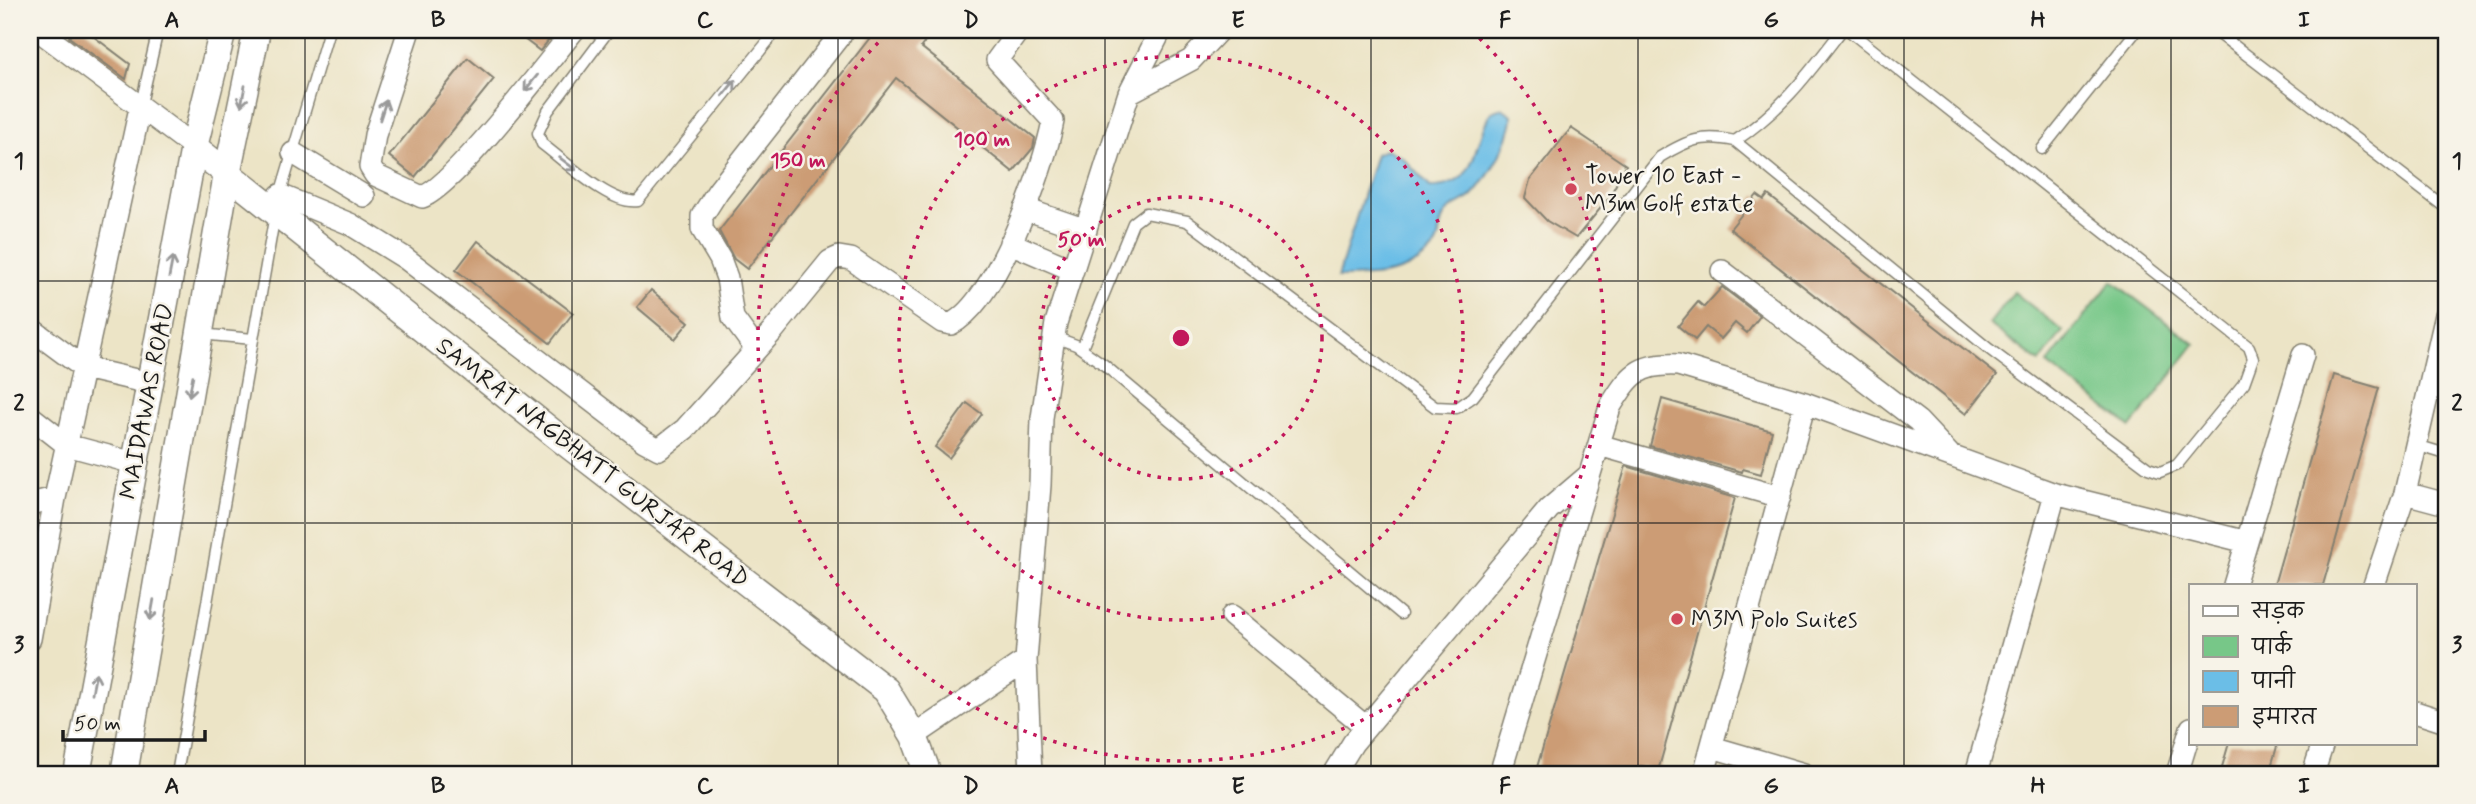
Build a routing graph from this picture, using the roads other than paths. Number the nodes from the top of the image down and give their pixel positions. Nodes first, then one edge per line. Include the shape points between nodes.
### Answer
1 (37, 30) edge
2 (158, 30) edge
3 (223, 30) edge
4 (257, 30) edge
5 (329, 30) edge
6 (409, 30) edge
7 (574, 30) edge
8 (609, 30) edge
9 (773, 30) edge
10 (844, 30) edge
11 (1019, 30) edge
12 (1161, 30) edge
13 (1219, 30) edge
14 (1842, 30) edge
15 (1848, 30) edge
16 (2137, 30) edge
17 (2214, 30) edge
18 (1129, 93) junction
19 (140, 107) junction
20 (1735, 141) junction
21 (194, 147) junction
22 (2042, 149) dead end
23 (293, 153) junction
24 (227, 174) junction
25 (375, 175) junction
26 (365, 196) junction
27 (277, 203) junction
28 (2446, 208) edge
29 (1025, 209) junction
30 (350, 224) junction
31 (1086, 230) junction
32 (1010, 243) junction
33 (1073, 270) junction
34 (1722, 271) dead end
35 (2446, 315) edge
36 (30, 328) edge
37 (200, 334) junction
38 (1054, 337) junction
39 (253, 339) junction
40 (755, 348) junction
41 (1082, 348) junction
42 (2303, 355) dead end
43 (83, 368) junction
44 (149, 383) junction
45 (1805, 403) junction
46 (30, 416) edge
47 (67, 445) junction
48 (1599, 445) junction
49 (2416, 445) junction
50 (2446, 454) edge
51 (1951, 456) junction
52 (134, 463) junction
53 (1589, 475) junction
54 (2405, 493) junction
55 (2055, 494) junction
56 (1780, 497) junction
57 (55, 498) junction
58 (30, 504) edge
59 (2446, 504) edge
60 (2247, 542) junction
61 (2234, 584) edge
62 (2374, 584) edge
63 (1401, 614) dead end
64 (1232, 616) dead end
65 (30, 639) edge
66 (1026, 660) junction
67 (2416, 712) edge
68 (2446, 722) edge
69 (1366, 727) junction
70 (2189, 735) edge
71 (914, 736) junction
72 (2323, 744) edge
73 (1712, 747) junction
74 (77, 774) edge
75 (124, 774) edge
76 (177, 774) edge
77 (928, 774) edge
78 (1031, 774) edge
79 (1334, 774) edge
80 (1500, 774) edge
81 (1704, 774) edge
82 (1804, 774) edge
83 (1976, 774) edge
84 (2177, 774) edge
85 (2313, 774) edge

1 - 19 street
2 - 19 lane
3 - 21 street, MAIDAWAS ROAD
4 -> 24 street, MAIDAWAS ROAD
5 - 23 lane
25 -> 6 street via 370,159 375,135
7 -> 25 street via 439,188 422,197
8 -> 9 lane via 548,111 538,133 542,144 612,197 627,203 638,201
10 - 40 street via 702,216 702,229 727,278 733,318
11 - 29 street via 997,60 1053,121 1043,169
12 - 18 street
13 - 18 street via 1191,60
14 - 20 lane via 1791,97
15 - 20 lane via 2249,347 2253,358 2244,383 2177,465 2160,472 2148,467 1989,349
16 - 22 lane
17 - 28 lane
18 - 31 street
19 - 21 street
19 - 43 street
20 - 41 lane via 1689,140 1660,158 1473,397 1457,408 1436,407 1187,221 1166,215 1146,214 1133,223
21 - 24 street, SAMRAT NAGBHATT GURJAR ROAD
44 -> 21 street, MAIDAWAS ROAD
23 - 26 street
23 - 27 lane
24 - 27 street, SAMRAT NAGBHATT GURJAR ROAD
24 - 37 street, MAIDAWAS ROAD
25 - 26 street
26 - 30 street
27 - 30 street
27 - 39 lane
27 - 71 street, SAMRAT NAGBHATT GURJAR ROAD via 562,440 886,690
29 - 31 street
29 - 32 street
30 - 40 street via 416,266 653,447 666,446 685,429
31 - 33 street
32 - 33 street
32 - 40 street via 988,284 960,320 951,324 851,259 839,257 830,261
33 - 38 street
34 - 51 street via 1918,421
35 - 49 street
36 - 43 street
37 - 39 lane
37 -> 75 street, MAIDAWAS ROAD
38 - 41 lane
38 - 66 street via 1042,418
39 - 76 lane
41 - 63 lane
42 - 60 street
43 - 44 street
43 - 47 street
44 - 52 street, MAIDAWAS ROAD
45 - 48 street via 1678,365 1660,364 1638,370 1624,384 1610,407
45 - 51 street
45 - 56 street
46 - 47 street
47 - 52 street
47 - 57 street
48 - 53 street
48 - 56 street
49 - 50 lane
49 - 54 street
51 - 55 street
74 -> 52 street, MAIDAWAS ROAD
53 - 69 street via 1549,509
53 - 80 street
54 - 59 street
54 - 62 street
55 - 60 street
55 - 83 street
56 - 73 street
57 - 58 street
57 - 65 street
60 - 61 street
64 - 69 street
66 - 71 street
66 - 78 street
67 - 68 street
69 - 79 street
70 - 84 street
71 - 77 street, SAMRAT NAGBHATT GURJAR ROAD
72 - 85 street
73 - 81 street
73 - 82 street

